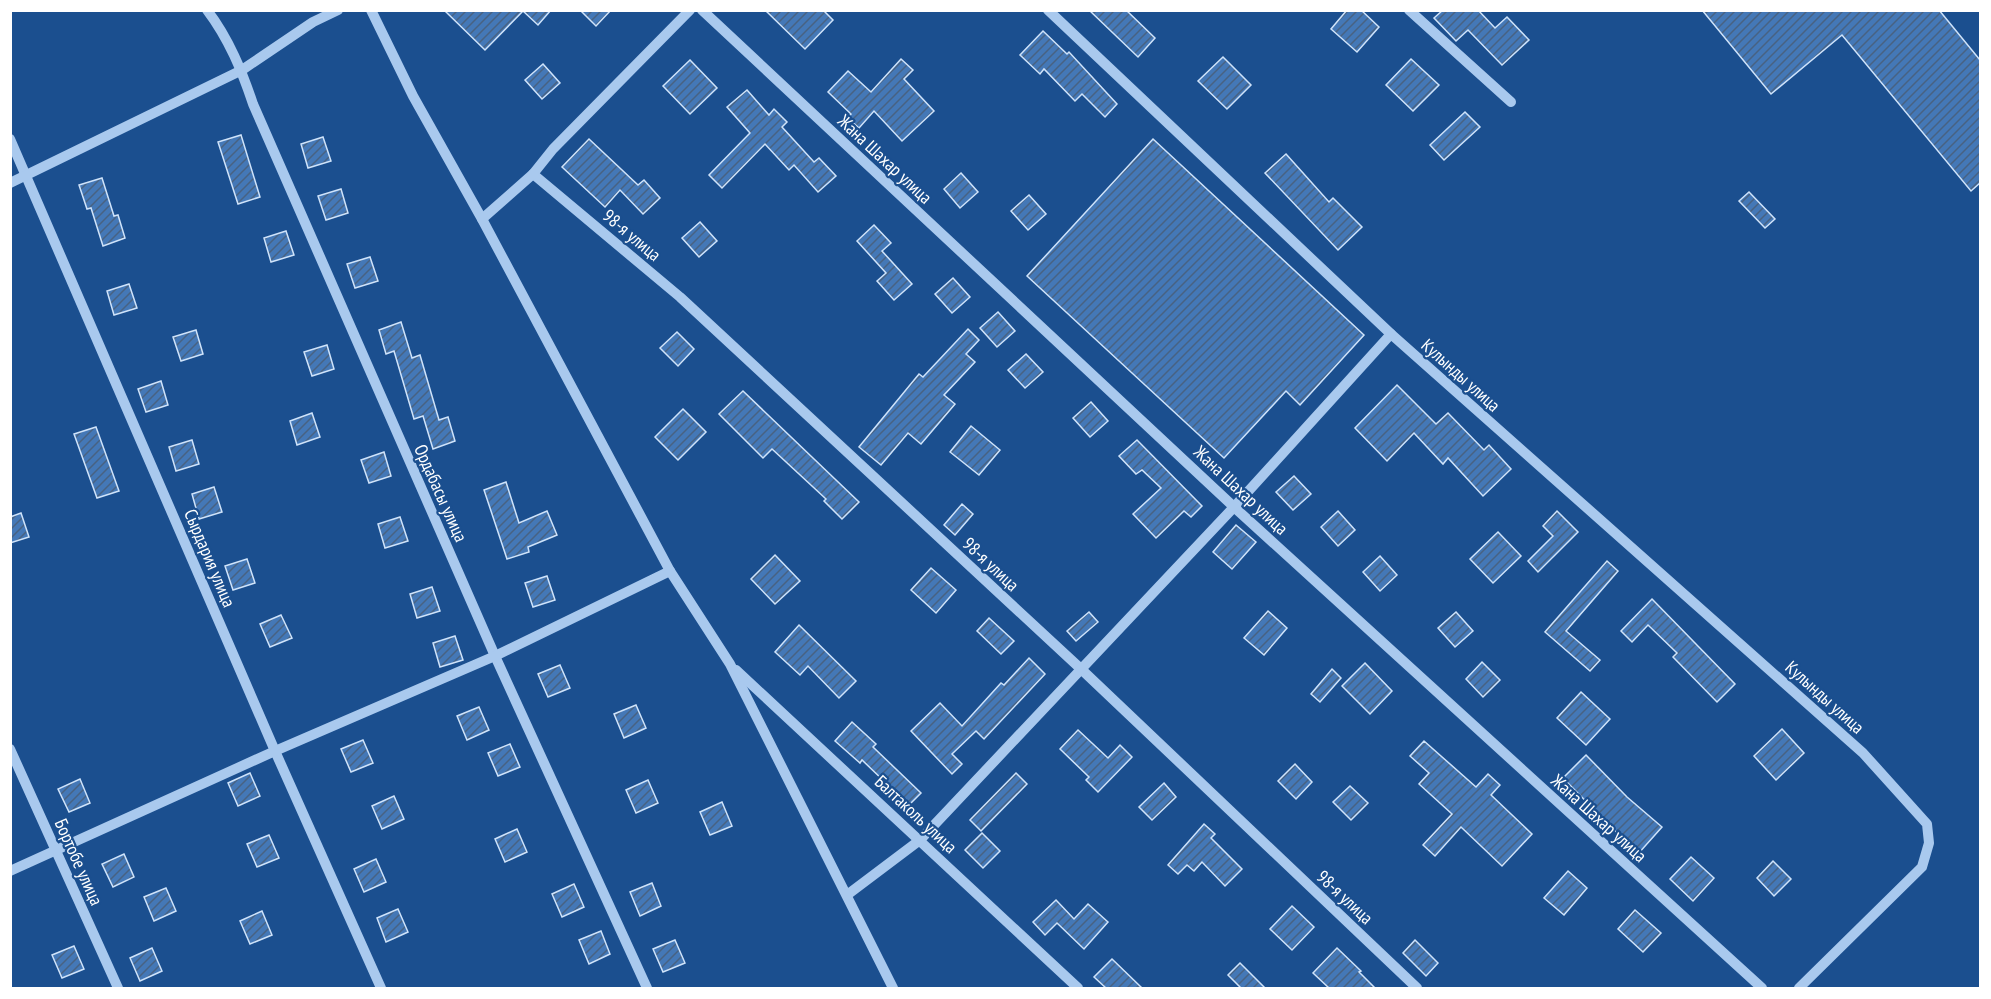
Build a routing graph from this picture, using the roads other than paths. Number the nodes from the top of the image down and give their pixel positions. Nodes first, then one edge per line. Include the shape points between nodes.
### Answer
1 (207, 10) edge
2 (338, 10) edge
3 (371, 10) edge
4 (690, 10) edge
5 (702, 10) edge
6 (1048, 10) edge
7 (1409, 10) edge
8 (242, 70) junction
9 (1511, 102) dead end
10 (10, 139) edge
11 (533, 174) junction
12 (27, 177) junction
13 (10, 183) edge
14 (482, 219) junction
15 (1391, 334) junction
16 (1234, 507) junction
17 (670, 571) junction
18 (495, 656) junction
19 (730, 664) junction
20 (1081, 669) junction
21 (10, 749) edge
22 (275, 751) junction
23 (920, 840) junction
24 (57, 851) junction
25 (10, 871) edge
26 (847, 895) junction
27 (118, 988) edge
28 (381, 988) edge
29 (647, 988) edge
30 (893, 988) edge
31 (1078, 988) edge
32 (1417, 988) edge
33 (1762, 988) edge
34 (1799, 988) edge

1 - 8 street, Ордабасы улица
2 - 8 street via 313,22
3 - 14 street via 413,96
4 - 11 street via 552,149
5 - 16 street, Жана Шахар улица
6 - 15 street, Кулынды улица
7 - 9 street
8 - 12 street
8 - 18 street, Ордабасы улица via 253,104
10 - 12 street, Сырдария улица
11 - 14 street
11 - 20 street, 98-я улица via 680,297
12 - 13 street
12 - 22 street, Сырдария улица
14 - 17 street
15 - 16 street
15 - 34 street, Кулынды улица via 1863,753 1927,824 1929,843 1922,867
16 - 20 street
16 - 33 street, Жана Шахар улица
17 - 18 street
17 - 19 street
18 - 22 street
18 - 29 street, Ордабасы улица
19 - 23 street, Балтаколь улица
19 - 26 street
20 - 23 street
20 - 32 street, 98-я улица
21 - 24 street, Бортобе улица
22 - 24 street
22 - 28 street, Сырдария улица
23 - 26 street
23 - 31 street, Балтаколь улица
24 - 25 street
24 - 27 street, Бортобе улица
26 - 30 street

